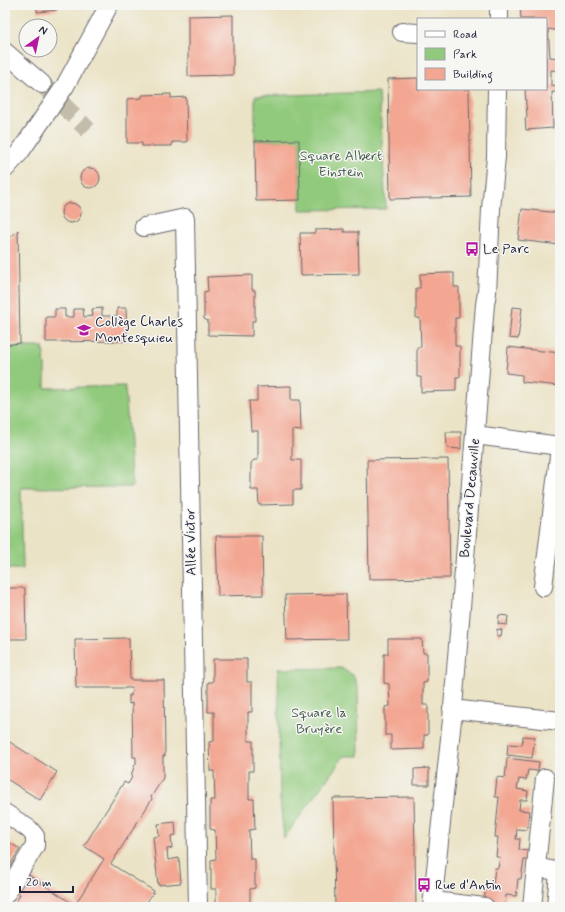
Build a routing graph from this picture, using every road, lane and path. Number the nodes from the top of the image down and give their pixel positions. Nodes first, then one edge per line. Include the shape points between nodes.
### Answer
1 (109, 5) edge
2 (499, 5) edge
3 (499, 18) edge
4 (5, 52) edge
5 (42, 84) tunnel mouth
6 (498, 90) edge
7 (5, 169) edge
8 (144, 227) dead end
9 (475, 435) junction
10 (560, 447) edge
11 (543, 587) dead end
12 (452, 709) junction
13 (560, 722) edge
14 (545, 778) dead end
15 (5, 813) edge
16 (536, 867) junction
17 (560, 872) edge
18 (5, 895) edge
19 (432, 904) edge
20 (198, 907) edge
21 (485, 907) edge
22 (532, 907) edge
23 (556, 907) edge

1 - 7 street via 65,86 20,152
2 - 3 street
4 - 5 street
6 - 9 street, Boulevard Decauville via 496,157
8 - 20 street, Allée Victor via 185,218
9 - 10 street
9 - 12 street, Boulevard Decauville
10 - 11 street
12 - 13 street
12 - 19 street, Boulevard Decauville
14 - 16 street
15 - 18 street via 35,836 35,846
16 - 17 street
16 - 22 street
17 - 23 street
19 - 21 street

